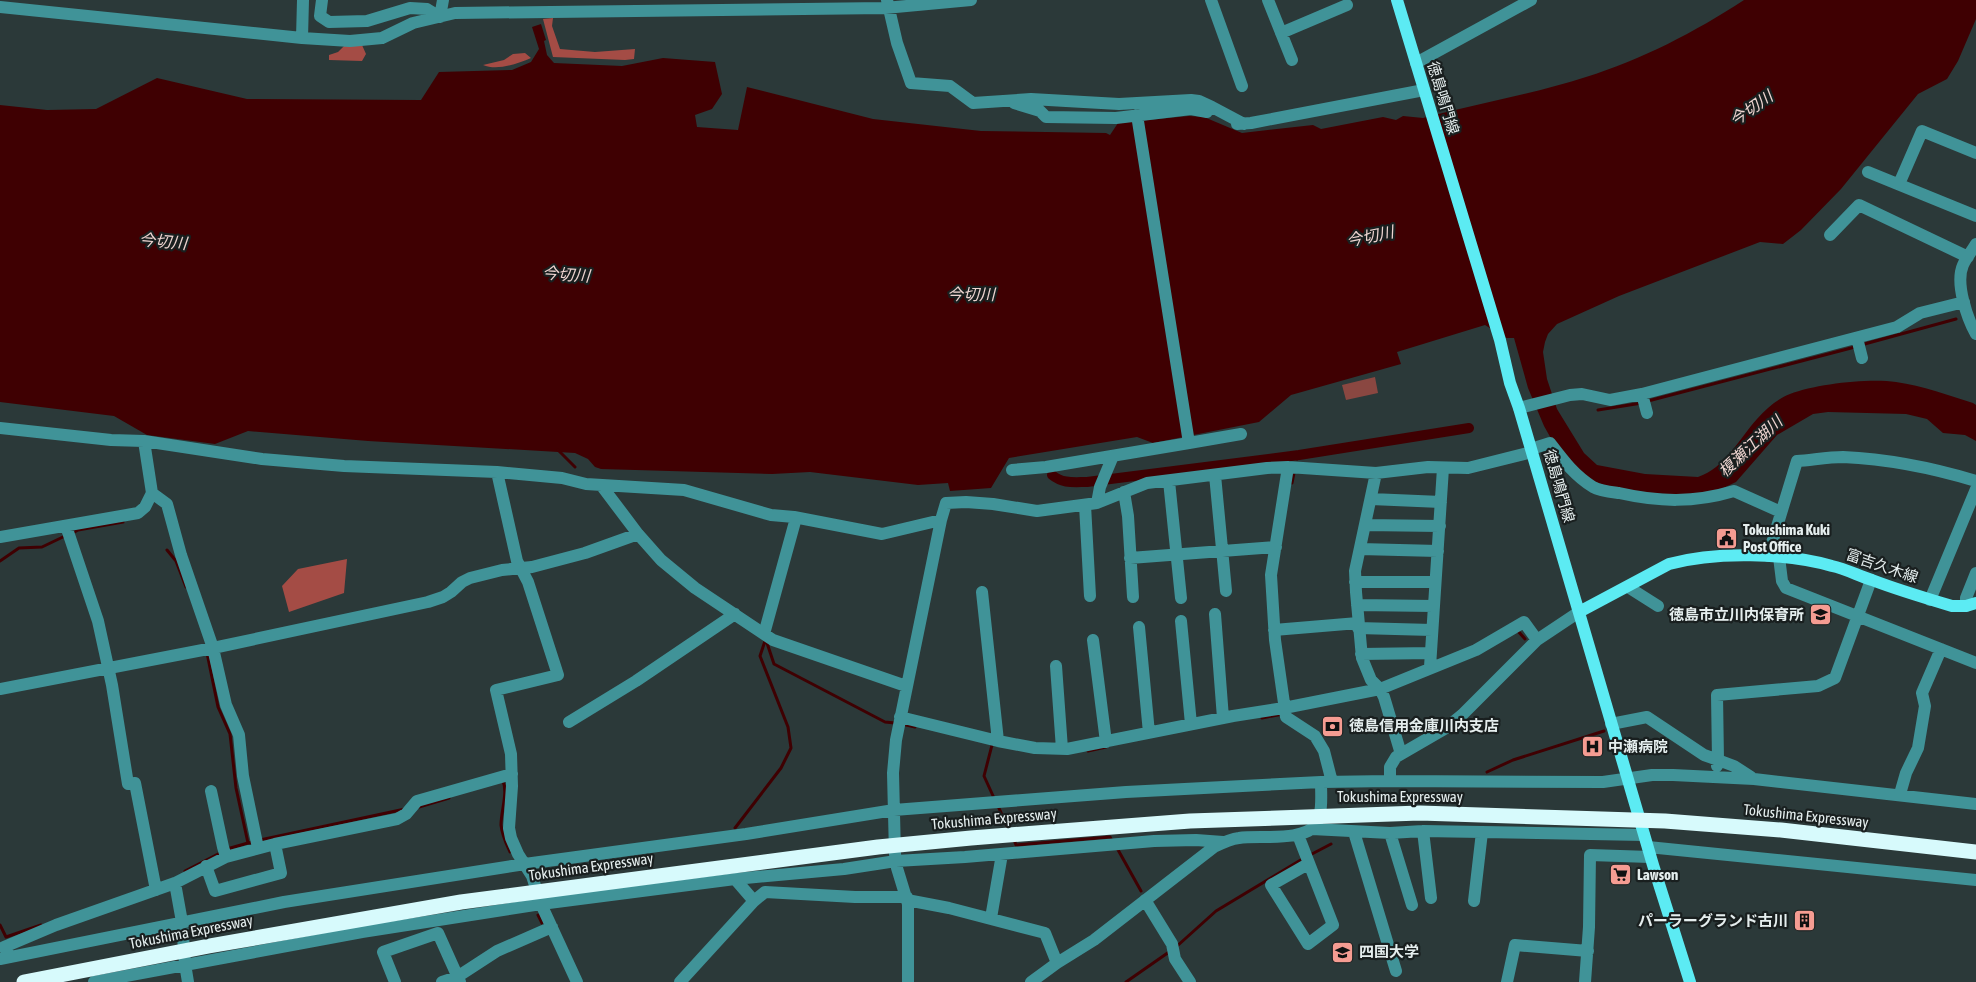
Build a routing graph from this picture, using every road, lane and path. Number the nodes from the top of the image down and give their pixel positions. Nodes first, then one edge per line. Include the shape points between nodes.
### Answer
1 (303, 0) edge
2 (322, 0) edge
3 (443, 0) edge
4 (971, 0) edge
5 (1211, 0) edge
6 (1268, 0) edge
7 (1397, 0) edge
8 (1531, 0) edge
9 (418, 4) edge
10 (888, 4) edge
11 (722, 5) edge
12 (749, 5) edge
13 (1347, 5) dead end
14 (484, 6) edge
15 (537, 6) edge
16 (0, 7) edge
17 (440, 17) junction
18 (1281, 33) junction
19 (302, 38) junction
20 (1292, 60) dead end
21 (1416, 63) junction
22 (1242, 86) dead end
23 (1425, 92) junction
24 (1011, 101) junction
25 (1138, 117) junction
26 (1244, 124) junction
27 (1976, 153) edge
28 (1868, 172) dead end
29 (1898, 184) junction
30 (1976, 216) edge
31 (1830, 235) dead end
32 (1976, 244) edge
33 (1968, 257) junction
34 (1964, 302) junction
35 (1976, 334) edge
36 (1524, 407) junction
37 (0, 428) edge
38 (1241, 434) dead end
39 (1189, 440) junction
40 (144, 442) junction
41 (1531, 450) junction
42 (1112, 456) junction
43 (1288, 467) junction
44 (1443, 468) junction
45 (1012, 470) dead end
46 (497, 472) junction
47 (1376, 473) junction
48 (1215, 475) junction
49 (1169, 481) junction
50 (1976, 481) edge
51 (601, 485) junction
52 (1976, 489) edge
53 (1124, 492) junction
54 (152, 493) junction
55 (1370, 499) junction
56 (1442, 502) junction
57 (1091, 504) junction
58 (1780, 512) junction
59 (796, 518) junction
60 (941, 520) junction
61 (1365, 525) junction
62 (1440, 526) junction
63 (68, 532) junction
64 (634, 535) junction
65 (0, 537) edge
66 (1276, 546) junction
67 (1360, 549) junction
68 (1222, 550) junction
69 (1438, 551) junction
70 (1176, 554) junction
71 (1773, 557) junction
72 (1130, 558) junction
73 (521, 568) junction
74 (1976, 573) edge
75 (1871, 580) junction
76 (1355, 582) junction
77 (1435, 582) junction
78 (1628, 587) junction
79 (1226, 591) dead end
80 (982, 592) dead end
81 (1090, 596) dead end
82 (1133, 597) dead end
83 (1180, 598) dead end
84 (1930, 600) junction
85 (1357, 605) junction
86 (1971, 605) edge
87 (1434, 606) junction
88 (1658, 606) dead end
89 (1579, 612) junction
90 (1215, 614) dead end
91 (732, 616) junction
92 (1858, 617) junction
93 (1181, 622) dead end
94 (1358, 625) junction
95 (1139, 627) dead end
96 (1279, 630) junction
97 (1432, 630) junction
98 (764, 634) junction
99 (1094, 640) dead end
100 (1537, 640) junction
101 (208, 649) junction
102 (1941, 649) junction
103 (1431, 653) junction
104 (1361, 654) junction
105 (1976, 663) edge
106 (1056, 666) dead end
107 (1430, 667) junction
108 (108, 669) junction
109 (906, 686) junction
110 (0, 689) edge
111 (1382, 692) junction
112 (1285, 712) junction
113 (1223, 718) junction
114 (569, 722) dead end
115 (900, 722) junction
116 (1191, 724) junction
117 (1611, 724) junction
118 (1149, 733) junction
119 (998, 741) junction
120 (1106, 742) junction
121 (1062, 749) junction
122 (1401, 754) junction
123 (1717, 767) junction
124 (512, 774) junction
125 (1628, 779) junction
126 (1390, 781) junction
127 (1327, 782) junction
128 (211, 791) dead end
129 (1900, 794) junction
130 (1976, 804) edge
131 (894, 810) junction
132 (1312, 829) junction
133 (1423, 831) junction
134 (1354, 832) junction
135 (1482, 832) junction
136 (1390, 833) junction
137 (1298, 835) junction
138 (1644, 835) junction
139 (1223, 842) junction
140 (257, 843) junction
141 (275, 844) junction
142 (225, 852) junction
143 (1649, 852) junction
144 (1976, 852) edge
145 (1002, 854) junction
146 (1307, 859) junction
147 (896, 861) junction
148 (525, 864) junction
149 (206, 866) junction
150 (735, 878) junction
151 (1976, 880) edge
152 (175, 883) junction
153 (155, 886) junction
154 (1431, 898) dead end
155 (907, 899) junction
156 (1145, 900) junction
157 (754, 901) junction
158 (1474, 901) dead end
159 (541, 904) junction
160 (1412, 905) dead end
161 (991, 918) junction
162 (182, 922) junction
163 (552, 927) junction
164 (3, 950) edge
165 (1588, 951) junction
166 (1057, 963) junction
167 (185, 964) junction
168 (1396, 972) dead end
169 (458, 979) edge
170 (24, 982) edge
171 (94, 982) edge
172 (188, 982) edge
173 (395, 982) edge
174 (442, 982) edge
175 (577, 982) edge
176 (680, 982) edge
177 (908, 982) edge
178 (1031, 982) edge
179 (1190, 982) edge
180 (1507, 982) edge
181 (1585, 982) edge
182 (1690, 982) edge

1 - 19 street
2 - 9 street via 320,16 329,22 367,21
3 - 17 street
4 - 10 street
5 - 22 street
6 - 18 street
7 - 21 main road, 徳島鳴門線
8 - 21 street
9 - 17 street
10 - 12 street
10 - 24 street via 896,43 911,84 950,86 973,103
11 - 12 street
11 - 15 street
13 - 18 street
14 - 15 street
14 - 17 street
16 - 19 street
17 - 19 street via 413,23 382,38 350,41
18 - 20 street
21 - 23 main road, 徳島鳴門線
23 - 26 street
23 - 36 main road, 徳島鳴門線 via 1510,383
24 - 25 street via 1040,111 1046,117
24 - 26 street via 1031,99 1118,104 1191,100
25 - 26 street via 1199,110 1232,123
25 - 39 street
27 - 29 street via 1922,131
28 - 29 street
29 - 30 street
31 - 33 street via 1859,205
32 - 33 street
33 - 34 street via 1960,276
34 - 35 street
34 - 36 street via 1920,313 1860,348 1644,403 1582,394
36 - 41 main road, 徳島鳴門線
37 - 40 street
38 - 39 street
39 - 42 street
40 - 46 street via 335,466
40 - 54 street
41 - 44 street via 1480,466
41 - 58 street via 1550,443 1568,468 1595,488 1642,498 1678,501 1710,498 1734,491
41 - 89 main road, 徳島鳴門線
42 - 45 street
42 - 57 street
43 - 47 street
43 - 48 street
43 - 66 street
44 - 47 street
44 - 56 street
46 - 51 street
46 - 73 street via 508,527
47 - 55 street
48 - 49 street
48 - 68 street
49 - 53 street via 1147,483
49 - 70 street
50 - 58 street via 1889,462 1842,457 1797,461
51 - 59 street via 684,490 771,515
51 - 64 street
52 - 84 street
53 - 57 street
53 - 72 street
54 - 63 street via 145,508 138,513
54 - 101 street via 167,504
55 - 56 street
55 - 61 street
56 - 62 street
57 - 60 street via 1037,511 975,503 946,503
57 - 81 street
58 - 71 street
59 - 60 street via 882,534
59 - 98 street
60 - 109 street
61 - 62 street
61 - 67 street
62 - 69 street
63 - 65 street
63 - 108 street via 98,621
64 - 73 street via 585,553
64 - 91 street
66 - 68 street
66 - 96 street via 1271,575
67 - 69 street
67 - 76 street
68 - 70 street
68 - 79 street
69 - 77 street
70 - 72 street
70 - 83 street
71 - 75 main road, 富吉久木線 via 1831,565
71 - 78 main road, 富吉久木線 via 1735,555 1680,561
71 - 92 street via 1786,588
72 - 82 street
73 - 101 street via 470,578 443,597 428,602
73 - 124 street via 558,675 496,690 511,754
74 - 86 street via 1966,598
75 - 84 main road, 富吉久木線
75 - 92 street
76 - 77 street
76 - 85 street
77 - 87 street
78 - 88 street
78 - 89 main road, 富吉久木線
80 - 119 street
84 - 86 main road, 富吉久木線 via 1952,606
85 - 87 street
85 - 94 street
87 - 97 street
89 - 100 street
89 - 117 main road, 徳島鳴門線
90 - 113 street
91 - 98 street
91 - 114 street
92 - 102 street
92 - 123 street via 1836,678 1818,686 1717,695
93 - 116 street
94 - 96 street
94 - 97 street
94 - 104 street
95 - 118 street
96 - 112 street
97 - 103 street
98 - 109 street via 783,644
99 - 120 street
100 - 107 street via 1524,622 1476,650
100 - 122 street via 1462,715
101 - 108 street
101 - 140 street via 239,735 243,776
102 - 105 street
102 - 129 street via 1922,693 1925,706 1918,748
103 - 104 street
103 - 107 street
104 - 111 street via 1371,680
106 - 121 street
107 - 111 street
108 - 110 street
108 - 153 street via 128,784 135,783
109 - 115 street
111 - 112 street
111 - 122 street
112 - 113 street
112 - 127 street via 1316,736 1324,751
113 - 116 street
115 - 119 street
115 - 131 street via 894,765
116 - 118 street
117 - 123 street via 1647,718
117 - 125 main road, 徳島鳴門線
118 - 120 street
119 - 121 street
120 - 121 street
122 - 126 street via 1392,761
123 - 125 street
123 - 129 street via 1754,779
124 - 141 street via 417,801 397,818
124 - 148 street via 509,828
125 - 126 street via 1603,782
125 - 138 main road, 徳島鳴門線
126 - 127 street
127 - 131 street via 1189,788
127 - 132 street via 1317,822
128 - 142 street
129 - 130 street
131 - 147 street
131 - 148 street
132 - 134 street
132 - 137 street
133 - 135 street
133 - 136 street
133 - 154 street
134 - 136 street
134 - 168 street
135 - 138 street
135 - 158 street
136 - 160 street
137 - 139 street via 1236,838
137 - 146 street
138 - 143 main road, 徳島鳴門線
139 - 145 street via 1114,844
139 - 156 street
140 - 141 street
140 - 142 street
141 - 149 street via 280,873 215,891
142 - 149 street
143 - 151 street
143 - 165 street via 1590,855
143 - 182 main road, 徳島鳴門線
144 - 170 highway, Tokushima Expressway via 1781,830 1665,821 1420,813 1190,821 868,848 461,902
145 - 147 street
145 - 161 street
146 - 146 street via 1271,885 1308,944 1333,925
147 - 150 street
147 - 155 street
148 - 159 street
148 - 162 street via 284,902
149 - 152 street
150 - 157 street
150 - 159 street
152 - 153 street
152 - 162 street
153 - 164 street
155 - 157 street via 765,892
155 - 161 street
155 - 177 street
156 - 166 street via 1094,940
156 - 179 street
157 - 176 street
159 - 163 street
159 - 167 street
161 - 166 street via 1045,933
162 - 164 street
162 - 167 street
163 - 169 street via 497,951
163 - 175 street
165 - 180 street via 1515,945
165 - 181 street
166 - 178 street
167 - 171 street
167 - 172 street
169 - 173 street via 438,933 383,952
169 - 174 street

